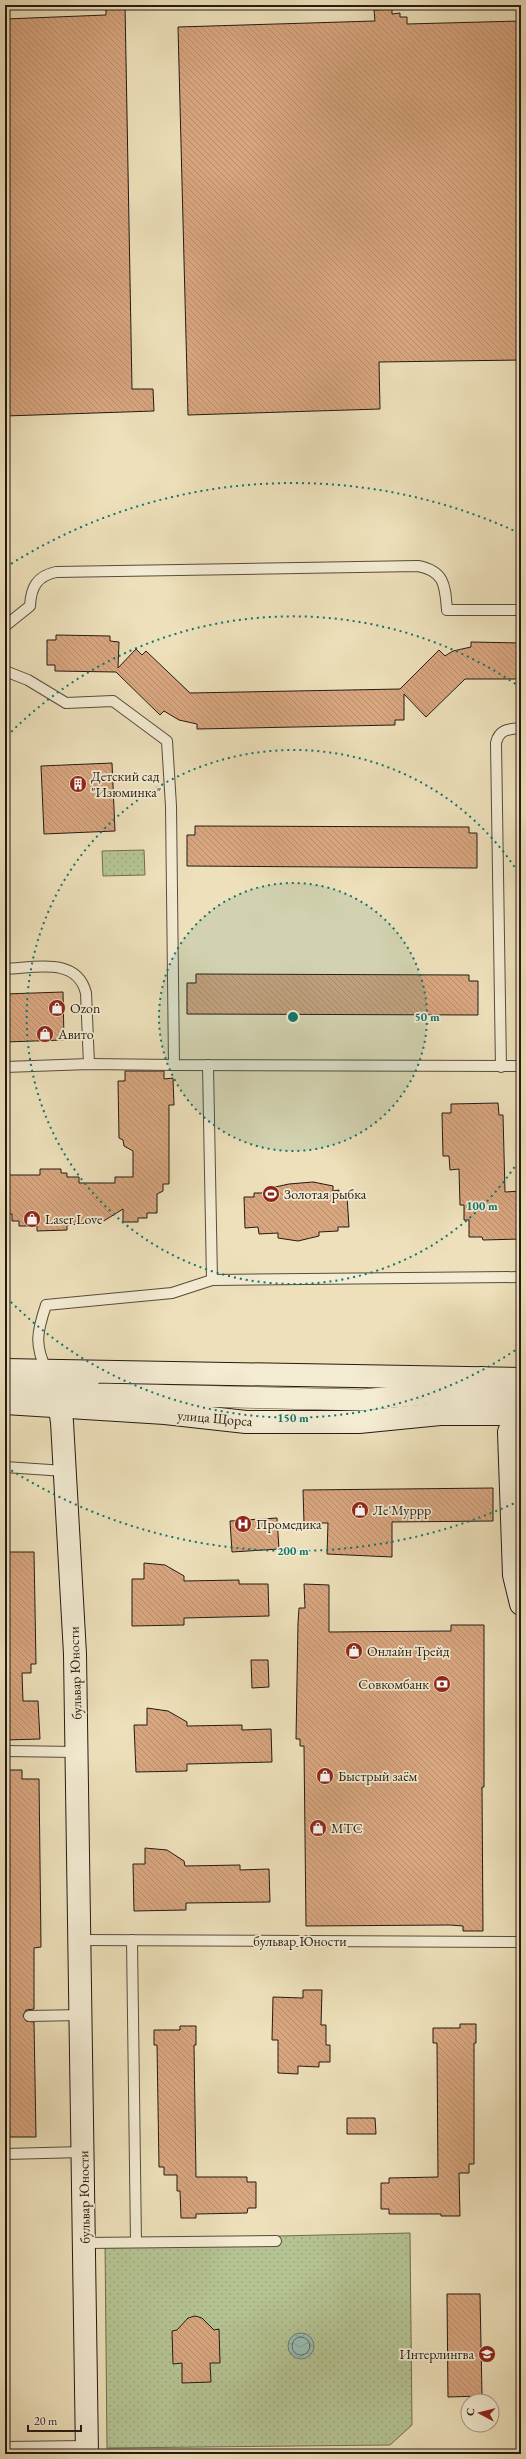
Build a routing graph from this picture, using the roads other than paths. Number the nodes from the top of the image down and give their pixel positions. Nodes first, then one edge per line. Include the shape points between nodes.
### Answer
1 (521, 610) edge
2 (5, 626) edge
3 (5, 671) edge
4 (521, 728) edge
5 (5, 969) edge
6 (89, 1064) junction
7 (174, 1065) junction
8 (208, 1065) junction
9 (521, 1066) edge
10 (5, 1067) edge
11 (500, 1067) junction
12 (521, 1277) edge
13 (212, 1280) junction
14 (5, 1370) edge
15 (47, 1371) junction
16 (95, 1372) junction
17 (482, 1378) junction
18 (521, 1380) edge
19 (5, 1389) edge
20 (62, 1397) junction
21 (5, 1403) edge
22 (517, 1412) edge
23 (5, 1467) edge
24 (65, 1471) junction
25 (521, 1597) edge
26 (5, 1751) edge
27 (77, 1752) junction
28 (80, 1940) junction
29 (132, 1940) junction
30 (521, 1942) edge
31 (81, 2015) junction
32 (29, 2016) dead end
33 (83, 2152) junction
34 (5, 2154) edge
35 (276, 2241) dead end
36 (136, 2242) junction
37 (84, 2243) junction
38 (5, 2447) edge
39 (87, 2450) edge

1 - 2 lane via 447,610 443,581 437,573 418,566 56,572 38,580 33,587 30,606
3 - 7 lane via 28,680 66,703 113,701 167,741 171,806
4 - 11 lane via 504,731 496,742
5 - 6 lane via 59,967 69,968 78,974 84,982 86,993
6 - 7 lane
6 - 10 lane
7 - 8 lane
8 - 11 lane
8 - 13 lane
9 - 11 lane
12 - 13 lane
13 - 15 lane via 172,1293 46,1305 37,1330 39,1355
14 - 15 street
15 - 16 street
15 - 20 street
16 - 17 street
16 - 20 street
17 - 18 street
17 - 22 street
19 - 20 street, улица Щорса
20 - 21 street, улица Щорса
20 - 22 street, улица Щорса via 246,1422 359,1422 440,1414
20 - 22 street, улица Щорса via 360,1400 439,1393
20 - 24 street, бульвар Юности
22 - 25 street via 514,1575
23 - 24 lane
24 - 27 street, бульвар Юности via 76,1654
26 - 27 lane
27 - 28 street, бульвар Юности
28 - 29 lane, бульвар Юности
28 - 31 street, бульвар Юности
29 - 30 lane, бульвар Юности
29 - 36 lane
31 - 32 lane
31 - 33 street, бульвар Юности
33 - 34 lane
33 - 37 street, бульвар Юности
35 - 36 lane
36 - 37 lane
37 - 39 street, бульвар Юности
38 - 39 lane

